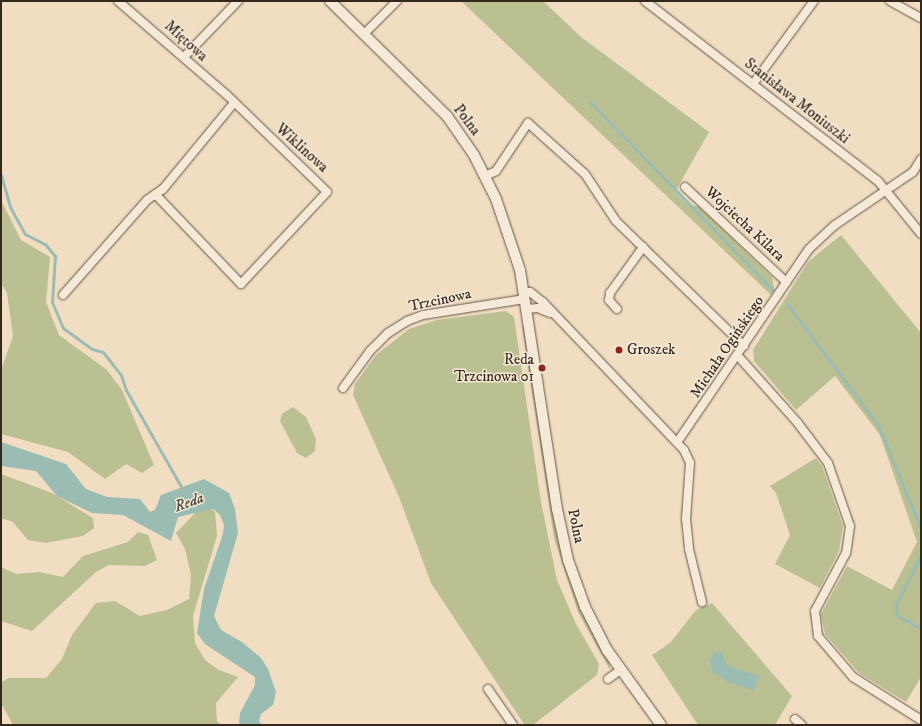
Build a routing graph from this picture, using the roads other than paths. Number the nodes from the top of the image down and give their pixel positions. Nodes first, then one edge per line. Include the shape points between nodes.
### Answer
1 (118, 1) edge
2 (238, 1) edge
3 (330, 1) edge
4 (397, 1) edge
5 (645, 1) edge
6 (814, 1) edge
7 (890, 1) edge
8 (921, 18) edge
9 (364, 34) junction
10 (184, 57) junction
11 (753, 84) junction
12 (234, 103) junction
13 (921, 159) edge
14 (485, 176) junction
15 (685, 187) dead end
16 (887, 192) junction
17 (155, 194) junction
18 (921, 234) edge
19 (643, 247) junction
20 (786, 282) junction
21 (63, 295) dead end
22 (526, 300) junction
23 (617, 309) dead end
24 (553, 315) junction
25 (744, 346) junction
26 (738, 356) junction
27 (342, 388) dead end
28 (678, 441) junction
29 (702, 602) dead end
30 (619, 671) junction
31 (608, 678) dead end
32 (488, 689) dead end
33 (794, 718) dead end
34 (921, 720) edge
35 (513, 725) edge
36 (661, 725) edge
37 (802, 725) edge

1 - 10 street, Miętowa
2 - 10 street
3 - 9 street, Polna
4 - 9 street
5 - 11 street, Stanisława Moniuszki
6 - 11 street
7 - 8 street
9 - 14 street, Polna via 442,110 466,142
10 - 12 street, Miętowa
11 - 16 street, Stanisława Moniuszki via 878,181
12 - 17 street
12 - 17 street, Wiklinowa via 319,181 328,192 319,203 241,284
13 - 16 street, Michała Ogińskiego via 913,172
14 - 19 street via 496,171 528,123 585,174 616,221
14 - 22 street, Polna via 510,231
15 - 20 street, Wojciecha Kilara
16 - 18 street, Stanisława Moniuszki
16 - 20 street, Michała Ogińskiego via 824,234
17 - 21 street
19 - 23 street via 610,293 609,300
19 - 25 street
20 - 25 street, Michała Ogińskiego
22 - 24 street
22 - 24 street via 530,292 543,302
22 - 27 street, Trzcinowa via 423,315 407,321 388,332
22 - 30 street, Polna via 556,510 568,560 589,615
24 - 28 street
25 - 26 street, Michała Ogińskiego
26 - 28 street, Michała Ogińskiego
26 - 34 street via 797,422 828,463 850,526 846,553 814,611 818,636 853,677
28 - 29 street via 690,464 686,519 689,549
30 - 31 street
30 - 36 street, Polna
32 - 35 street
33 - 37 street

